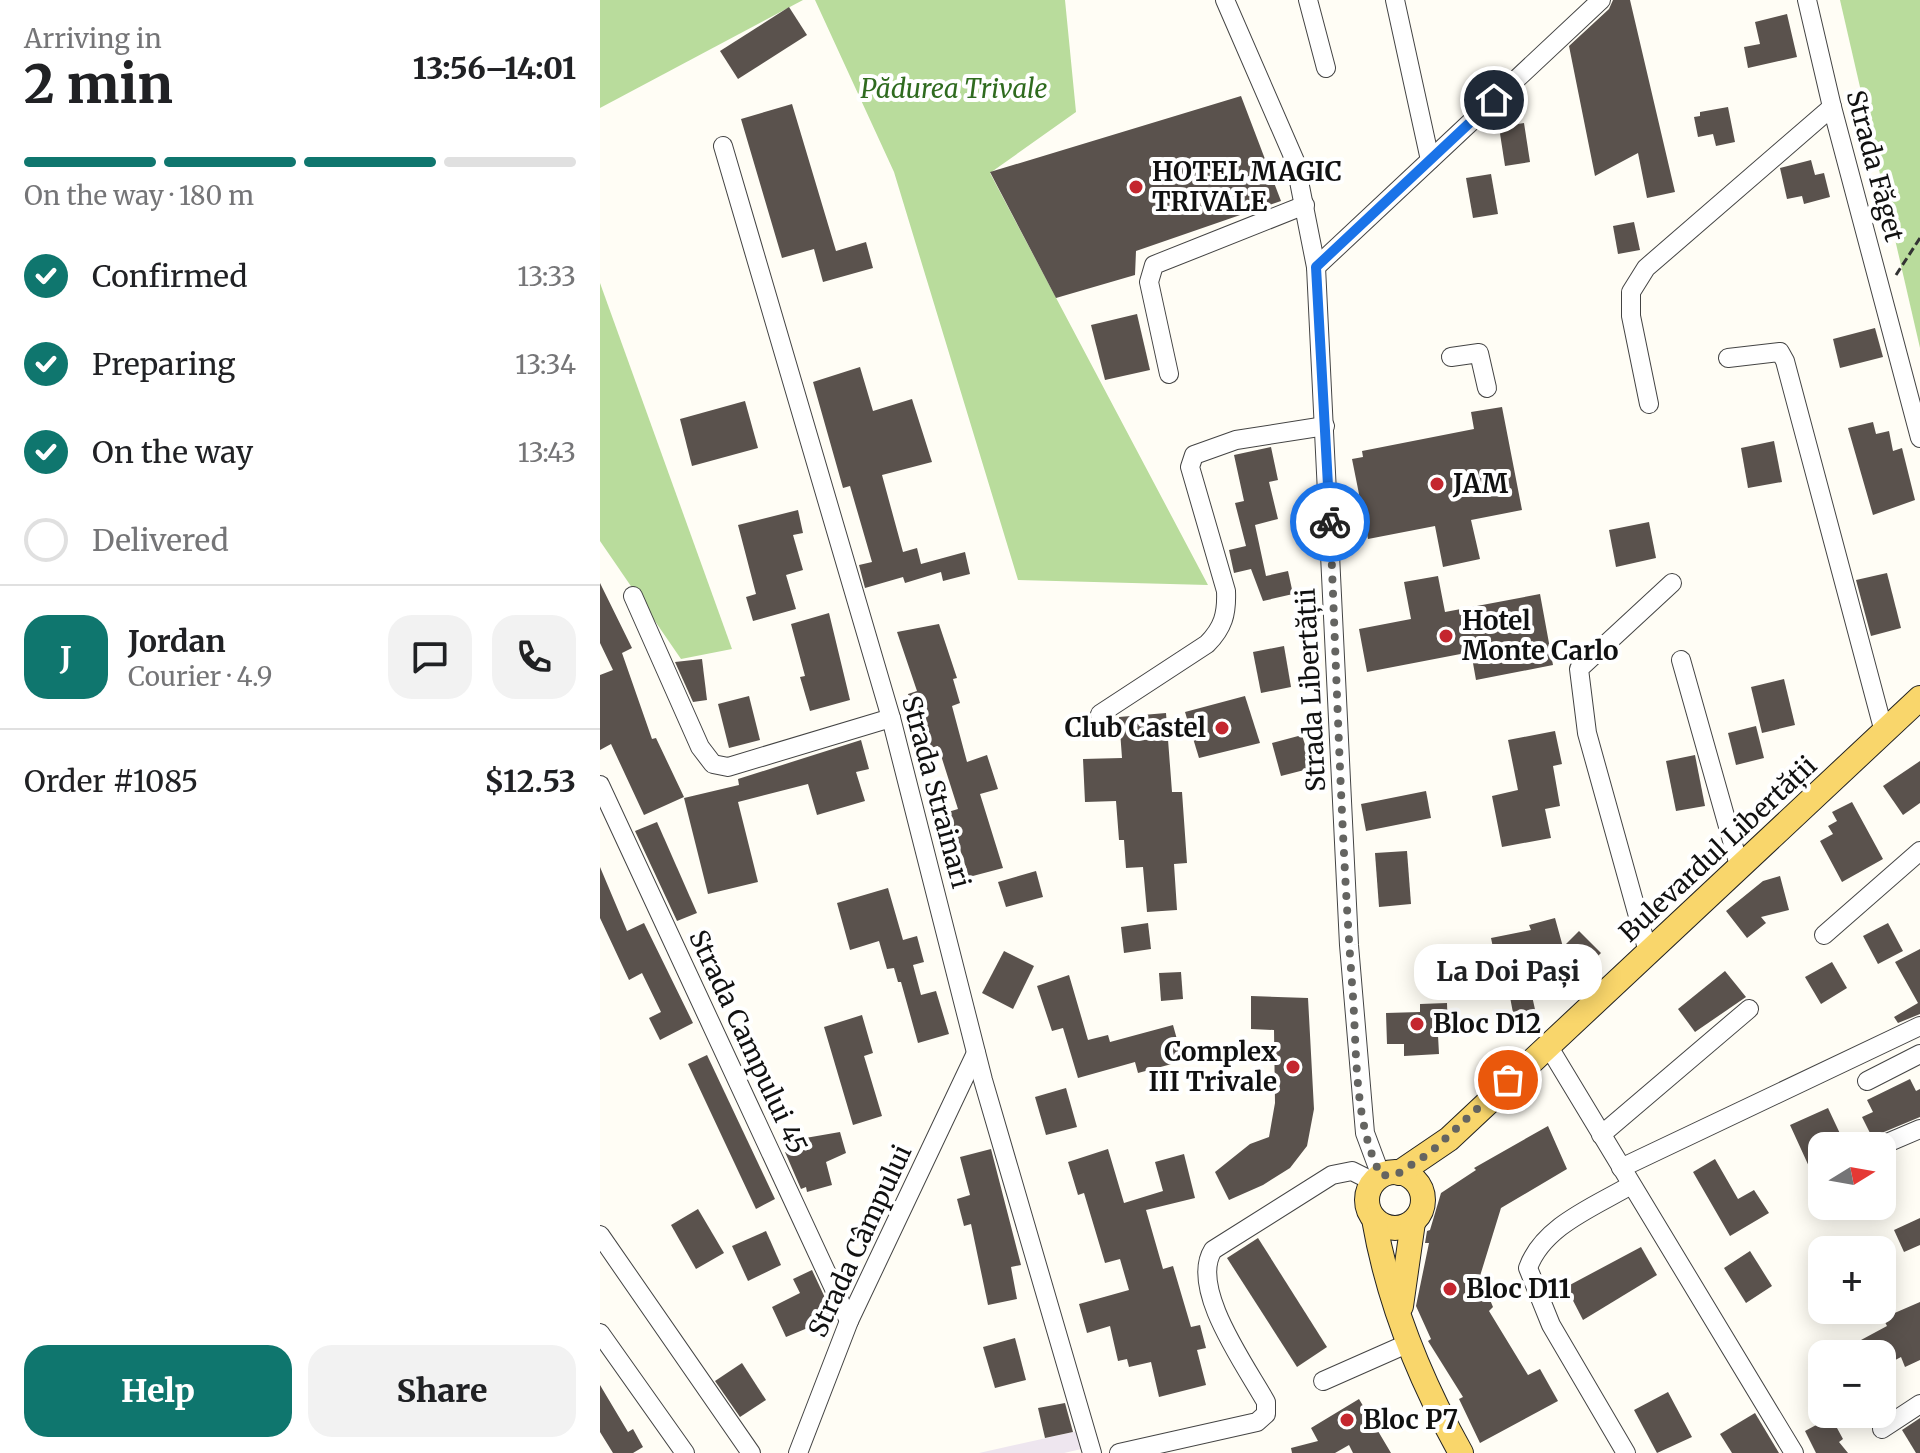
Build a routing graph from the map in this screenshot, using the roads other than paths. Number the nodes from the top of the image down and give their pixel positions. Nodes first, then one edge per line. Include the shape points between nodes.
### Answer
1 (1225, 0) edge
2 (1308, 0) edge
3 (1395, 0) edge
4 (1601, 0) edge
5 (1807, 0) edge
6 (1326, 68) dead end
7 (1832, 107) junction
8 (723, 146) dead end
9 (1430, 160) junction
10 (1305, 205) junction
11 (1316, 267) junction
12 (1451, 357) dead end
13 (1728, 358) dead end
14 (1169, 374) dead end
15 (1487, 388) dead end
16 (1649, 404) dead end
17 (1325, 426) junction
18 (1920, 438) edge
19 (1672, 583) dead end
20 (633, 596) dead end
21 (1681, 660) dead end
22 (1920, 698) edge
23 (1100, 714) dead end
24 (891, 718) junction
25 (1884, 732) junction
26 (600, 785) edge
27 (1920, 851) edge
28 (1740, 869) junction
29 (1824, 935) dead end
30 (1648, 952) junction
31 (1749, 1009) dead end
32 (1920, 1026) edge
33 (1547, 1044) junction
34 (976, 1053) junction
35 (1920, 1054) edge
36 (1867, 1081) dead end
37 (1920, 1129) edge
38 (1601, 1135) junction
39 (1449, 1139) junction
40 (1896, 1139) edge
41 (1621, 1168) junction
42 (1385, 1177) junction
43 (1631, 1185) junction
44 (1422, 1196) junction
45 (1374, 1219) junction
46 (1413, 1222) junction
47 (600, 1235) edge
48 (1400, 1319) junction
49 (849, 1321) junction
50 (600, 1333) edge
51 (1409, 1343) junction
52 (1323, 1381) dead end
53 (1920, 1404) edge
54 (1882, 1429) dead end
55 (685, 1453) edge
56 (751, 1453) edge
57 (798, 1453) edge
58 (1092, 1453) edge
59 (1119, 1453) edge
60 (1461, 1453) edge
61 (1626, 1453) edge
62 (1794, 1453) edge

1 - 10 street, Strada Libertății via 1295,161
2 - 6 street
3 - 9 street
4 - 9 street
5 - 7 street, Strada Făget
7 - 16 street via 1646,268 1631,292
7 - 18 street, Strada Făget
8 - 24 street, Strada Strainari
9 - 11 street
10 - 11 street, Strada Libertății
10 - 14 street via 1154,265 1149,282
11 - 17 street, Strada Libertății
12 - 15 street via 1479,353
13 - 25 street via 1769,351 1780,352 1785,361
17 - 23 street via 1236,440 1194,455 1190,467 1226,591 1220,631
17 - 42 street, Strada Libertății via 1349,945 1365,1133
19 - 30 street via 1579,669 1584,719
20 - 24 street via 700,747 713,764 728,767
21 - 28 street
22 - 25 main road, Bulevardul Libertății
24 - 34 street, Strada Strainari
25 - 28 main road, Bulevardul Libertății
26 - 49 street, Strada Campului 45
27 - 29 street
28 - 30 main road, Bulevardul Libertății
30 - 33 main road, Bulevardul Libertății
31 - 38 street
32 - 41 street
33 - 38 street
33 - 39 main road, Bulevardul Libertății
34 - 49 street, Strada Câmpului
34 - 58 street, Strada Strainari
35 - 36 street
37 - 40 street
38 - 41 street
39 - 42 main road, Bulevardul Libertății
39 - 44 main road, Bulevardul Libertății
41 - 43 street
42 - 44 main road via 1414,1180
42 - 45 main road via 1367,1200
42 - 59 street via 1352,1171 1332,1175 1213,1250 1205,1262 1206,1286 1266,1402 1266,1414 1257,1422
43 - 61 street via 1554,1231 1535,1248 1528,1268 1551,1325
43 - 62 street
44 - 46 main road
45 - 46 main road via 1397,1228
45 - 48 main road
46 - 48 main road
47 - 56 street
48 - 51 main road
49 - 57 street, Strada Câmpului
50 - 55 street
51 - 52 street
51 - 60 main road
53 - 54 street

